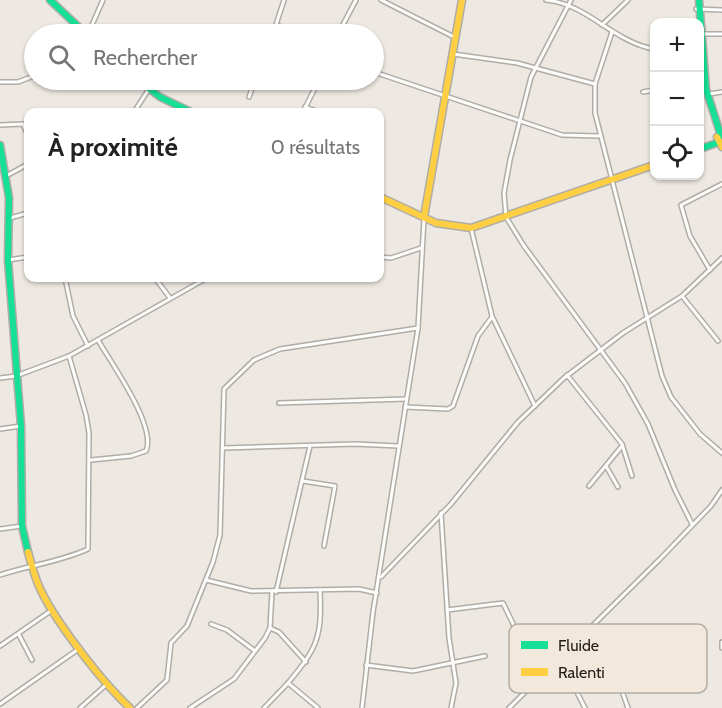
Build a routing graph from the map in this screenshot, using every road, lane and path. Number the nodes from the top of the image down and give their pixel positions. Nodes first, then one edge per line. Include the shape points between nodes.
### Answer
1 (50, 0) edge
2 (103, 0) edge
3 (284, 0) edge
4 (356, 0) edge
5 (381, 0) edge
6 (460, 0) edge
7 (546, 0) edge
8 (628, 0) edge
9 (697, 0) edge
10 (570, 2) edge
11 (698, 9) junction
12 (722, 10) edge
13 (697, 18) edge
14 (699, 18) edge
15 (74, 24) edge
16 (90, 24) edge
17 (277, 24) edge
18 (342, 24) edge
19 (602, 25) junction
20 (612, 32) junction
21 (704, 34) edge
22 (722, 34) edge
23 (456, 38) junction
24 (650, 47) edge
25 (453, 54) junction
26 (534, 68) junction
27 (384, 76) edge
28 (24, 80) edge
29 (0, 81) edge
30 (595, 84) junction
31 (704, 85) edge
32 (148, 90) edge
33 (151, 90) edge
34 (251, 90) edge
35 (314, 90) edge
36 (650, 91) edge
37 (704, 91) edge
38 (643, 92) dead end
39 (722, 92) edge
40 (707, 95) junction
41 (249, 97) dead end
42 (445, 97) junction
43 (305, 107) joint
44 (137, 108) edge
45 (182, 108) edge
46 (308, 108) edge
47 (519, 121) junction
48 (0, 125) edge
49 (24, 126) edge
50 (600, 136) junction
51 (721, 142) edge
52 (0, 145) edge
53 (704, 147) edge
54 (24, 166) edge
55 (650, 166) edge
56 (6, 176) junction
57 (613, 180) junction
58 (722, 184) edge
59 (384, 199) edge
60 (24, 214) edge
61 (424, 217) junction
62 (506, 217) junction
63 (10, 218) junction
64 (471, 228) junction
65 (421, 248) junction
66 (384, 257) edge
67 (24, 258) edge
68 (722, 258) edge
69 (8, 260) junction
70 (710, 270) junction
71 (66, 282) edge
72 (159, 282) edge
73 (198, 282) edge
74 (682, 296) junction
75 (170, 298) junction
76 (492, 316) junction
77 (648, 320) junction
78 (418, 328) junction
79 (98, 340) junction
80 (718, 341) dead end
81 (88, 346) junction
82 (600, 350) junction
83 (69, 356) junction
84 (567, 375) junction
85 (16, 376) junction
86 (0, 378) edge
87 (406, 399) junction
88 (279, 404) dead end
89 (535, 406) junction
90 (405, 407) junction
91 (21, 426) junction
92 (0, 429) edge
93 (398, 446) junction
94 (310, 447) junction
95 (622, 447) junction
96 (224, 448) junction
97 (722, 453) edge
98 (90, 460) junction
99 (606, 465) junction
100 (632, 476) dead end
101 (302, 481) junction
102 (589, 486) dead end
103 (618, 487) dead end
104 (722, 490) edge
105 (441, 513) junction
106 (692, 524) junction
107 (22, 526) junction
108 (0, 529) edge
109 (324, 546) dead end
110 (31, 565) junction
111 (0, 575) edge
112 (380, 579) junction
113 (206, 580) junction
114 (321, 590) junction
115 (274, 592) junction
116 (377, 593) junction
117 (52, 610) junction
118 (447, 610) junction
119 (211, 624) dead end
120 (513, 624) edge
121 (594, 624) edge
122 (270, 628) junction
123 (19, 635) junction
124 (722, 642) edge
125 (0, 646) edge
126 (80, 648) junction
127 (722, 648) edge
128 (255, 651) junction
129 (485, 656) dead end
130 (32, 660) dead end
131 (452, 661) junction
132 (306, 662) junction
133 (366, 665) junction
134 (107, 684) junction
135 (288, 684) junction
136 (525, 693) edge
137 (577, 693) edge
138 (623, 693) edge
139 (0, 704) edge
140 (80, 708) edge
141 (130, 708) edge
142 (137, 708) edge
143 (190, 708) edge
144 (264, 708) edge
145 (318, 708) edge
146 (362, 708) edge
147 (451, 708) edge
148 (509, 708) edge
149 (585, 708) edge
150 (628, 708) edge

1 - 15 main road
2 - 16 street
3 - 17 street
4 - 18 street
5 - 23 street
6 - 23 main road
7 - 10 street
8 - 19 street
9 - 11 main road
10 - 19 street
10 - 26 street
11 - 12 street
11 - 13 main road
11 - 14 main road
19 - 20 street
20 - 24 street
20 - 30 street
21 - 22 street
23 - 25 main road
25 - 26 street
25 - 42 main road
26 - 30 street
26 - 47 street
27 - 42 street
28 - 29 street
30 - 50 street
31 - 40 main road
32 - 44 street
33 - 45 main road
34 - 41 street
35 - 43 street
36 - 38 street
37 - 51 main road via 708,114
39 - 40 street
40 - 51 main road
42 - 47 street
42 - 61 main road
43 - 46 street
47 - 50 street via 562,135
47 - 62 street via 504,193
48 - 49 street
50 - 57 street
51 - 53 main road
52 - 56 main road
54 - 56 street
55 - 57 main road
56 - 63 main road
57 - 62 main road
57 - 77 street
58 - 70 street via 681,205 690,236
59 - 61 main road
60 - 63 street
61 - 64 main road via 451,228
61 - 65 street
62 - 64 main road
62 - 82 street
63 - 69 main road
64 - 76 street
65 - 66 street
65 - 78 street
67 - 69 street
68 - 70 street
69 - 85 main road
70 - 74 street
71 - 81 street via 73,316
72 - 75 street
73 - 75 street
74 - 77 street
74 - 80 street
75 - 79 street
76 - 89 street
76 - 90 street via 478,336 451,409
77 - 82 street
77 - 97 street via 671,397 700,434
78 - 87 street
78 - 96 street via 280,349 254,360 222,392
79 - 81 street
79 - 98 street via 132,398 147,433 148,446 140,454
81 - 83 street
82 - 84 street
82 - 106 street via 648,424
83 - 85 street
83 - 98 street via 86,414
84 - 89 street
84 - 95 street
85 - 86 street
85 - 91 main road
87 - 88 street
87 - 90 street
89 - 105 street
90 - 93 street
91 - 92 street
91 - 107 main road
93 - 94 street
93 - 112 street
94 - 96 street
94 - 101 street
95 - 99 street
95 - 100 street
96 - 113 street via 220,535
98 - 110 street via 88,549
99 - 102 street
99 - 103 street
101 - 109 street via 335,486
101 - 115 street
104 - 106 street
105 - 112 street
105 - 118 street
106 - 121 street
107 - 108 street
107 - 110 main road
110 - 111 street
110 - 117 main road
112 - 116 street
113 - 115 street via 244,590
113 - 142 street via 187,626 171,644 167,680
114 - 115 street
114 - 116 street via 359,589
114 - 132 street via 318,640
115 - 122 street
116 - 133 street
117 - 123 street
117 - 126 main road
118 - 120 street via 503,603
118 - 131 street
119 - 128 street via 227,630
122 - 128 street
122 - 132 street via 279,632
123 - 125 street
123 - 130 street
124 - 127 street
126 - 134 main road
126 - 139 street
128 - 143 street via 234,679
129 - 131 street
131 - 133 street via 413,670
131 - 147 street via 456,684
132 - 135 street
133 - 146 street
134 - 140 street
134 - 141 main road
135 - 144 street
135 - 145 street
136 - 148 street
137 - 149 street
138 - 150 street

